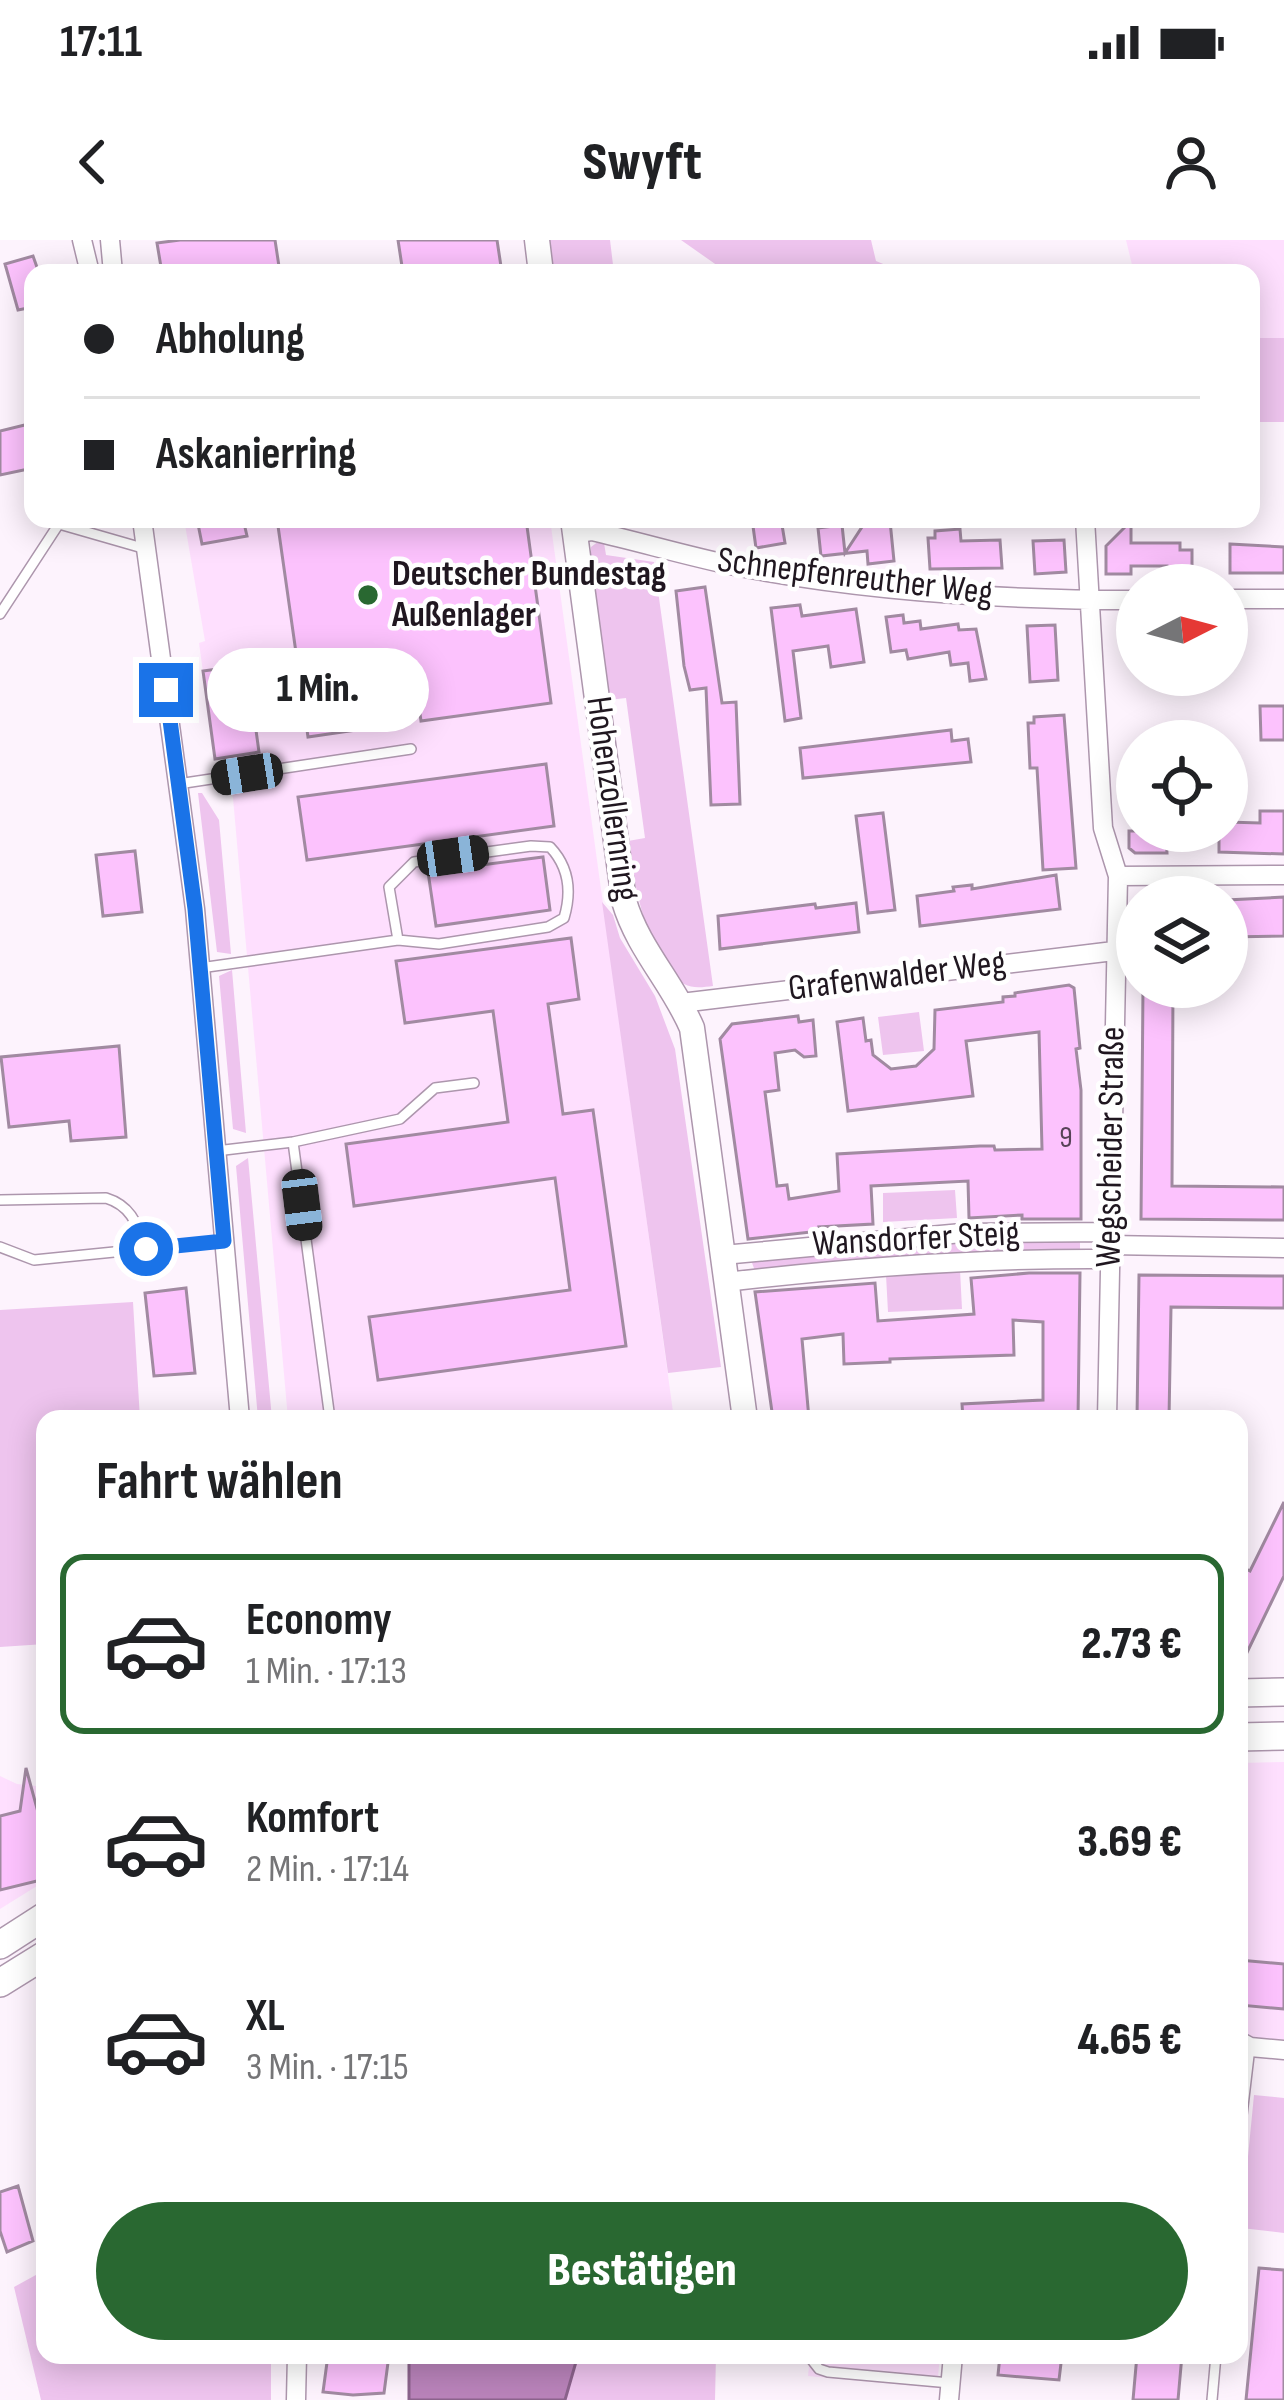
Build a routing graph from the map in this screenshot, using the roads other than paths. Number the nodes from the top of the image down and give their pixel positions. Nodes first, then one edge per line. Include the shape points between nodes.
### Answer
1 (55, 528) edge
2 (82, 528) edge
3 (143, 528) edge
4 (574, 528) edge
5 (581, 528) edge
6 (1086, 528) edge
7 (146, 549) junction
8 (1116, 599) edge
9 (1248, 599) edge
10 (1284, 599) edge
11 (1090, 600) junction
12 (0, 614) edge
13 (411, 749) dead end
14 (178, 784) junction
15 (1284, 875) edge
16 (1118, 876) joint
17 (1116, 914) edge
18 (398, 940) junction
19 (1114, 951) junction
20 (200, 968) junction
21 (681, 1003) junction
22 (474, 1083) dead end
23 (293, 1142) junction
24 (216, 1151) junction
25 (0, 1200) edge
26 (224, 1241) junction
27 (1109, 1245) junction
28 (0, 1247) edge
29 (1284, 1248) edge
30 (146, 1249) junction
31 (723, 1256) junction
32 (726, 1282) junction
33 (239, 1410) edge
34 (329, 1410) edge
35 (744, 1410) edge
36 (1107, 1410) edge
37 (1284, 1692) edge
38 (1248, 1693) edge
39 (1248, 1736) edge
40 (1284, 1736) edge
41 (36, 1922) edge
42 (0, 1945) edge
43 (36, 1961) edge
44 (0, 1983) edge
45 (1248, 2045) edge
46 (1284, 2050) edge
47 (297, 2364) edge
48 (815, 2364) edge
49 (1215, 2364) edge
50 (950, 2391) edge
51 (296, 2400) edge
52 (1212, 2400) edge

1 - 12 lane
2 - 7 lane
3 - 7 street
4 - 21 street, Hohenzollernring via 624,902
5 - 11 street, Schnepfenreuther Weg via 732,565 896,590
6 - 11 street, Wegscheider Straße
7 - 14 street
8 - 11 street, Schnepfenreuther Weg
9 - 10 street
11 - 16 street, Wegscheider Straße via 1103,828
13 - 14 lane
14 - 20 street
15 - 16 street
17 - 19 street, Wegscheider Straße
18 - 18 lane via 439,944 548,927 564,917 569,899 564,862 550,847 530,846 414,862 389,887
18 - 20 lane
19 - 21 street, Grafenwalder Weg
19 - 27 street, Wegscheider Straße
20 - 24 street
21 - 31 street, Hohenzollernring via 692,1028
22 - 23 lane via 435,1088 400,1119
23 - 24 lane
23 - 34 lane
24 - 26 street
25 - 30 lane via 120,1202
26 - 30 lane
26 - 33 street
27 - 29 street, Wansdorfer Steig
27 - 31 street, Wansdorfer Steig via 941,1234
27 - 32 street, Wansdorfer Steig
27 - 36 street, Wegscheider Straße
28 - 30 lane via 34,1260
31 - 32 street, Hohenzollernring
32 - 35 street, Hohenzollernring
37 - 38 main road
39 - 40 main road
41 - 42 main road
43 - 44 main road
45 - 46 street
47 - 51 street
48 - 50 lane
49 - 52 lane

